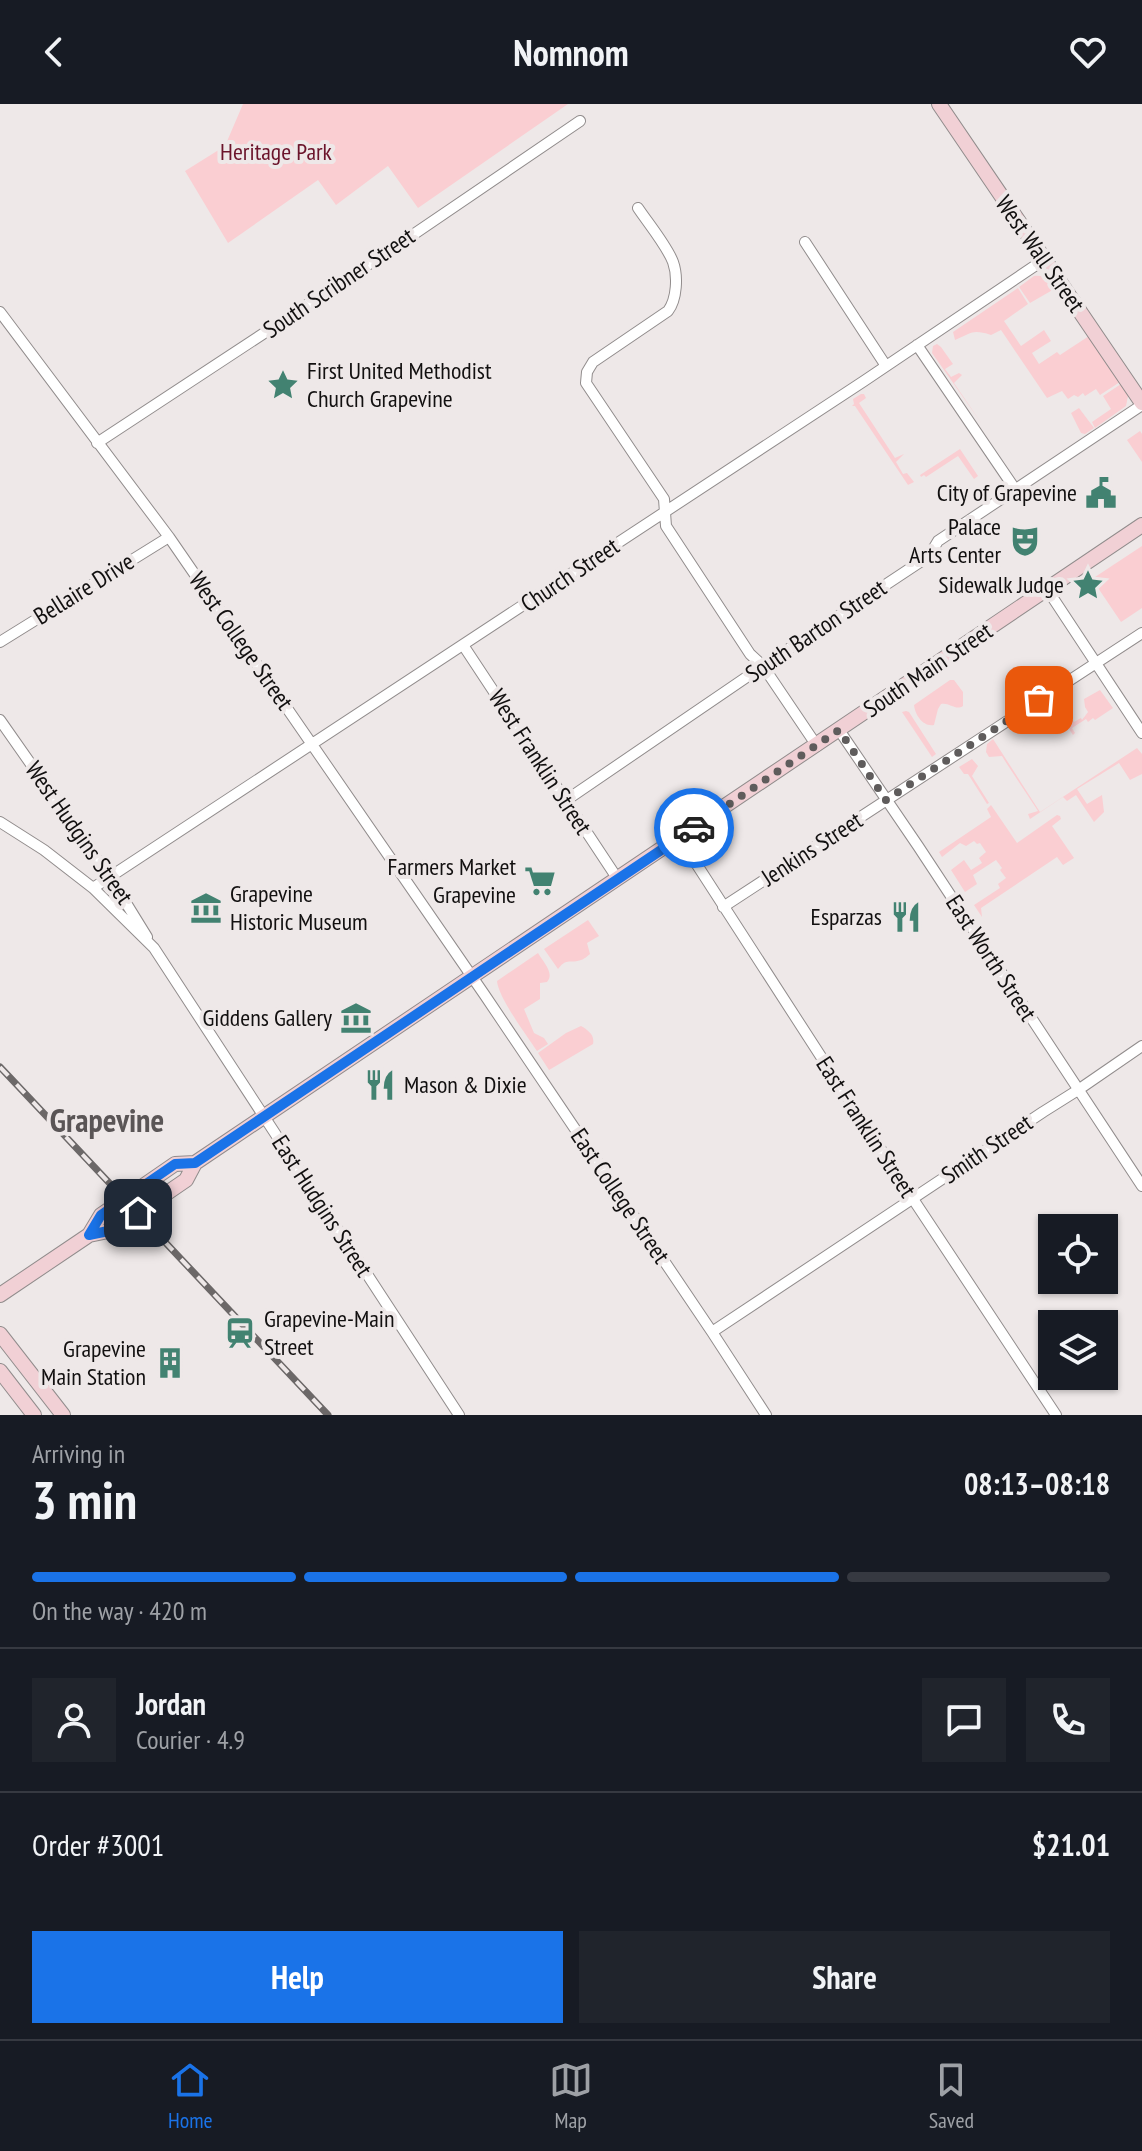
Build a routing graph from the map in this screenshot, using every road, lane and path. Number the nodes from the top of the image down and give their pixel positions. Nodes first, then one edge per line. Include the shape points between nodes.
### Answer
1 (939, 104) edge
2 (580, 121) dead end
3 (638, 208) dead end
4 (805, 242) dead end
5 (1045, 259) junction
6 (0, 312) edge
7 (917, 345) junction
8 (886, 366) junction
9 (1142, 404) edge
10 (97, 443) junction
11 (1015, 489) junction
12 (664, 512) junction
13 (1142, 525) edge
14 (169, 537) junction
15 (1047, 589) junction
16 (1142, 633) edge
17 (0, 642) edge
18 (463, 645) junction
19 (1097, 662) junction
20 (763, 666) junction
21 (0, 720) edge
22 (839, 730) junction
23 (1142, 733) edge
24 (312, 744) junction
25 (817, 746) junction
26 (886, 800) junction
27 (565, 801) junction
28 (0, 822) edge
29 (679, 837) junction
30 (110, 877) junction
31 (617, 878) junction
32 (93, 888) junction
33 (723, 907) junction
34 (154, 948) junction
35 (473, 977) junction
36 (1142, 1046) edge
37 (1078, 1090) junction
38 (264, 1117) junction
39 (1142, 1186) edge
40 (913, 1199) junction
41 (0, 1295) edge
42 (712, 1332) junction
43 (0, 1334) edge
44 (0, 1371) edge
45 (34, 1415) edge
46 (63, 1415) edge
47 (459, 1415) edge
48 (766, 1415) edge
49 (1056, 1415) edge

1 - 5 main road, West Wall Street
2 - 10 street, South Scribner Street
3 - 12 street via 673,261 672,305 593,362 586,383 664,499
4 - 8 street
5 - 7 street, Church Street
5 - 9 main road, West Wall Street
6 - 10 street, West College Street
7 - 8 street, Church Street
7 - 11 street
8 - 12 street, Church Street
9 - 11 street, South Barton Street
10 - 14 street, West College Street
11 - 20 street, South Barton Street via 938,541 929,556
12 - 18 street, Church Street
12 - 20 street via 666,526
13 - 15 main road, South Main Street
14 - 17 street, Bellaire Drive
14 - 24 street, West College Street
15 - 19 street
15 - 22 main road, South Main Street
16 - 19 street, Jenkins Street
18 - 24 street, Church Street
18 - 27 street, West Franklin Street
19 - 23 street
19 - 26 street, Jenkins Street
20 - 25 street
20 - 27 street, South Barton Street
21 - 30 street, West Hudgins Street
22 - 25 main road, South Main Street
22 - 26 street, East Worth Street
24 - 30 street, Church Street
24 - 35 street, West College Street
25 - 29 main road, South Main Street
26 - 33 street, Jenkins Street
26 - 37 street, East Worth Street
27 - 31 street, West Franklin Street
28 - 32 street, West Hudgins Street
29 - 31 main road, South Main Street
29 - 33 street, East Franklin Street
30 - 32 street, Church Street
30 - 34 street, West Hudgins Street
31 - 35 main road, South Main Street
32 - 34 street, West Hudgins Street
33 - 40 street, East Franklin Street
34 - 38 street, West Hudgins Street
35 - 38 main road, South Main Street
35 - 42 street, East College Street
36 - 37 street, Smith Street
37 - 39 street, East Worth Street
37 - 40 street, Smith Street
38 - 41 main road, South Main Street via 195,1163 186,1180 113,1230 89,1235
38 - 47 street, East Hudgins Street
40 - 42 street, Smith Street
40 - 49 street, East Franklin Street
42 - 48 street, East College Street
43 - 46 main road
44 - 45 main road

